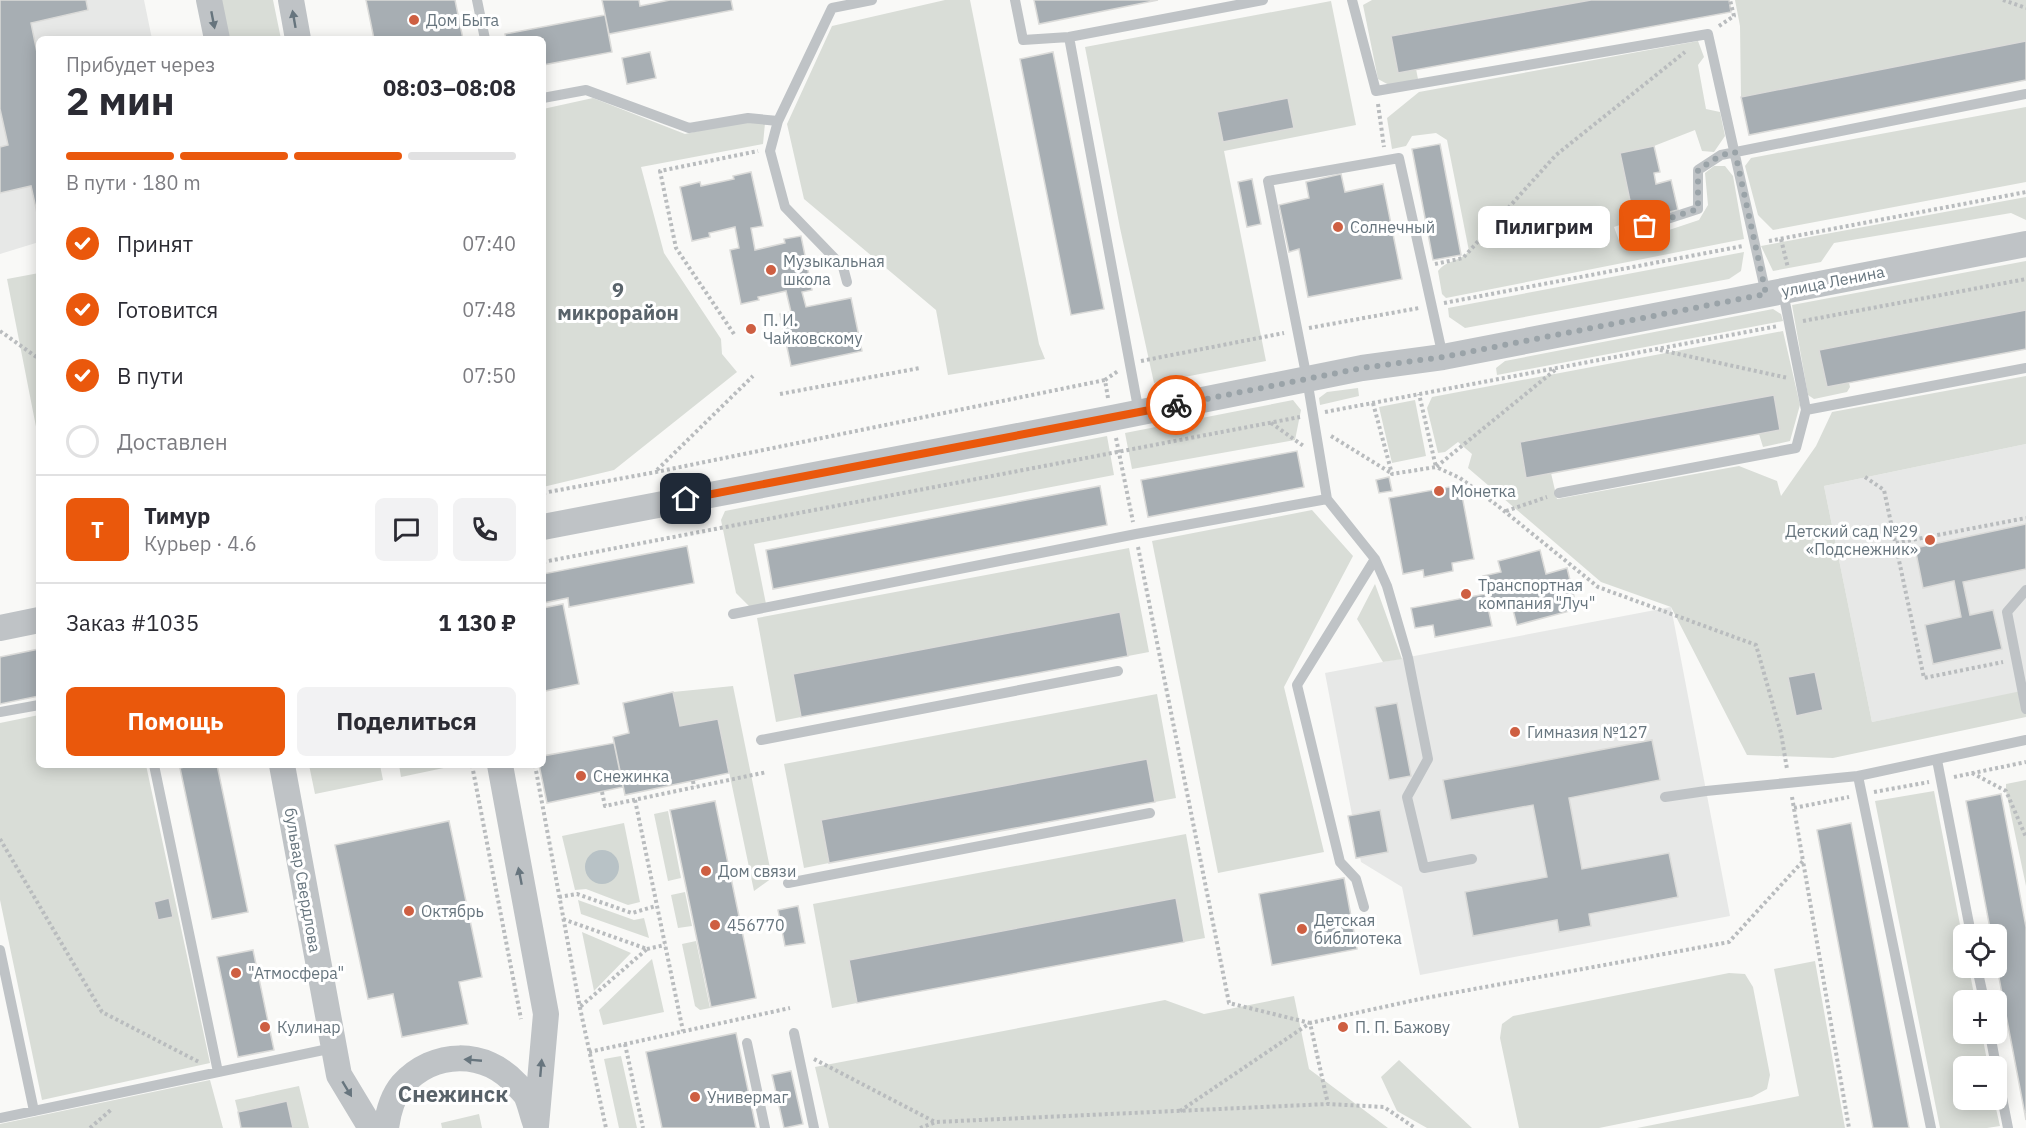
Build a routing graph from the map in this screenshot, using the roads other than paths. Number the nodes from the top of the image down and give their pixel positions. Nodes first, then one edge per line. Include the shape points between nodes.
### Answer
1 (210, 0) edge
2 (291, 0) edge
3 (477, 0) edge
4 (872, 0) edge
5 (1015, 0) edge
6 (1263, 0) edge
7 (1352, 0) edge
8 (216, 36) edge
9 (297, 36) edge
10 (484, 36) edge
11 (1069, 37) junction
12 (2026, 94) edge
13 (546, 97) edge
14 (778, 121) junction
15 (1735, 152) junction
16 (1627, 232) dead end
17 (2026, 244) edge
18 (848, 282) dead end
19 (1774, 292) junction
20 (1443, 357) junction
21 (2026, 368) edge
22 (1307, 379) junction
23 (1806, 410) junction
24 (1139, 413) junction
25 (1559, 493) road end
26 (1327, 499) junction
27 (546, 526) edge
28 (1375, 559) junction
29 (2026, 590) edge
30 (733, 614) dead end
31 (36, 621) edge
32 (0, 628) edge
33 (1118, 671) dead end
34 (36, 706) edge
35 (2026, 709) edge
36 (0, 712) edge
37 (761, 740) dead end
38 (2026, 740) edge
39 (1937, 760) junction
40 (155, 768) edge
41 (283, 768) edge
42 (501, 768) edge
43 (1858, 776) junction
44 (1665, 797) dead end
45 (1150, 813) dead end
46 (1472, 859) dead end
47 (788, 883) dead end
48 (1364, 907) dead end
49 (1969, 924) edge
50 (0, 950) edge
51 (794, 1033) road end
52 (747, 1043) dead end
53 (333, 1048) junction
54 (218, 1072) junction
55 (2004, 1110) edge
56 (34, 1111) junction
57 (0, 1118) edge
58 (536, 1127) edge
59 (371, 1128) edge
60 (386, 1128) edge
61 (765, 1128) edge
62 (814, 1128) edge
63 (1931, 1128) edge
64 (2008, 1128) edge

1 -> 8 street
9 -> 2 street
3 - 10 lane
4 - 14 lane via 832,8
5 - 11 lane via 1023,40
6 - 11 lane
7 - 15 lane via 1376,91 1708,34
11 - 24 lane
12 - 15 lane
13 - 14 lane via 586,90 689,128 748,117
14 - 18 lane via 770,151 785,207 843,267
15 - 16 lane via 1721,155 1698,170 1698,209
15 - 19 lane via 1755,244
17 - 19 street, улица Ленина
19 - 20 street, улица Ленина
19 - 23 lane via 1789,324
20 - 22 street, улица Ленина
20 - 22 lane via 1399,158 1386,160 1268,182
21 - 23 lane
22 - 24 street, улица Ленина
22 - 26 lane
23 - 25 lane via 1796,448
24 - 27 street, улица Ленина
26 - 28 lane
26 - 30 lane
28 - 46 lane via 1408,658 1428,759 1407,797 1424,868
28 - 48 lane via 1297,685 1340,862 1356,879
29 - 35 lane via 2007,612
31 - 32 street
33 - 37 lane
34 - 36 lane
38 - 39 lane
39 - 43 lane
39 - 49 lane
40 - 54 lane
41 - 53 street, бульвар Свердлова
58 -> 42 street via 546,1014
43 - 44 lane
43 - 63 lane
45 - 47 lane
50 - 56 lane
51 - 62 lane
52 - 61 lane
53 - 54 lane
53 -> 59 street, бульвар Свердлова via 339,1075
54 - 56 lane
55 - 64 lane
56 - 57 lane
58 -> 60 street via 526,1095 506,1073 482,1060 448,1058 421,1069 401,1086 391,1105

